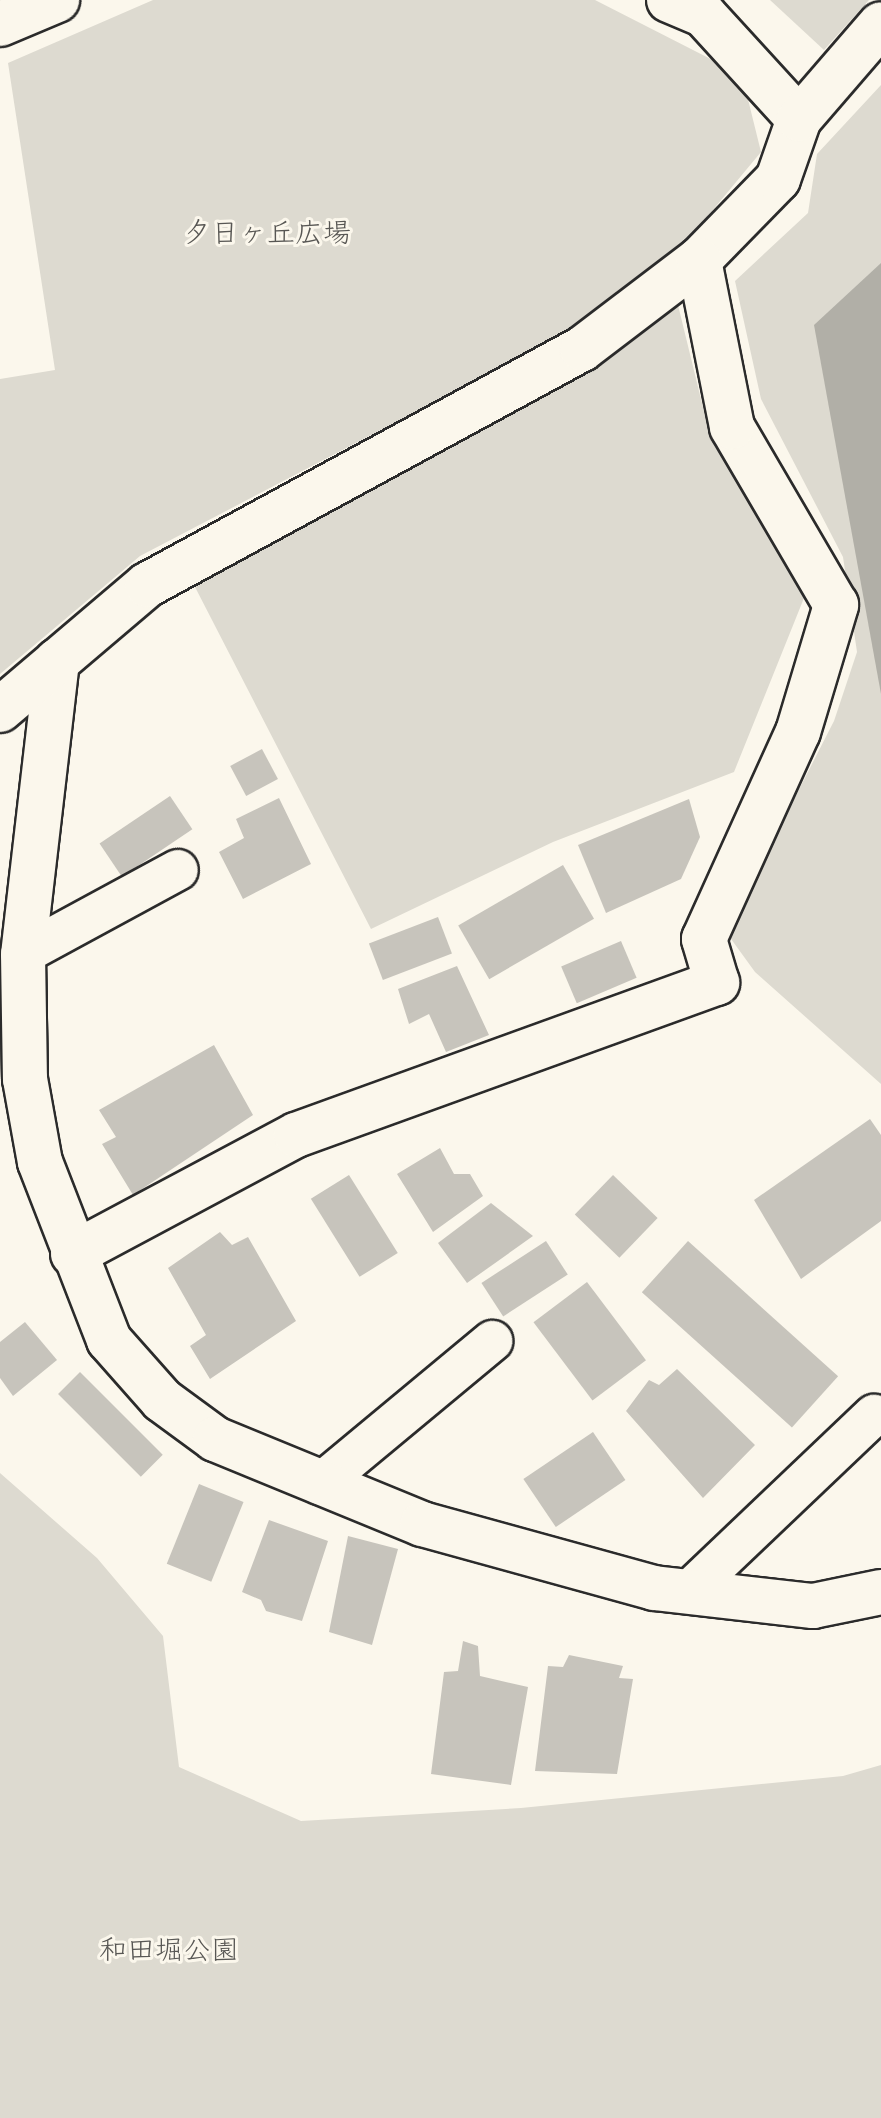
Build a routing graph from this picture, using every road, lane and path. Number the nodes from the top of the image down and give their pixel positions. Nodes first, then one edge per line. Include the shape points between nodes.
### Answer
1 (57, 0) edge
2 (669, 0) edge
3 (0, 24) edge
4 (881, 24) edge
5 (799, 119) junction
6 (699, 260) junction
7 (57, 661) junction
8 (0, 710) edge
9 (178, 870) dead end
10 (23, 954) junction
11 (73, 1254) junction
12 (492, 1341) dead end
13 (874, 1415) dead end
14 (320, 1484) junction
15 (688, 1592) junction
16 (881, 1592) edge

1 - 3 street
2 - 5 street via 704,15
4 - 5 street
5 - 6 street via 778,179
6 - 7 street via 582,349 147,585
6 - 11 street via 732,427 836,605 798,732 704,939 717,983 296,1135
7 - 8 street
7 - 10 street
9 - 10 lane
10 - 11 street via 25,1079 40,1162
11 - 14 street via 109,1340 162,1400 215,1439
12 - 14 lane
13 - 15 lane
14 - 15 street via 422,1524
15 - 16 street via 813,1606

